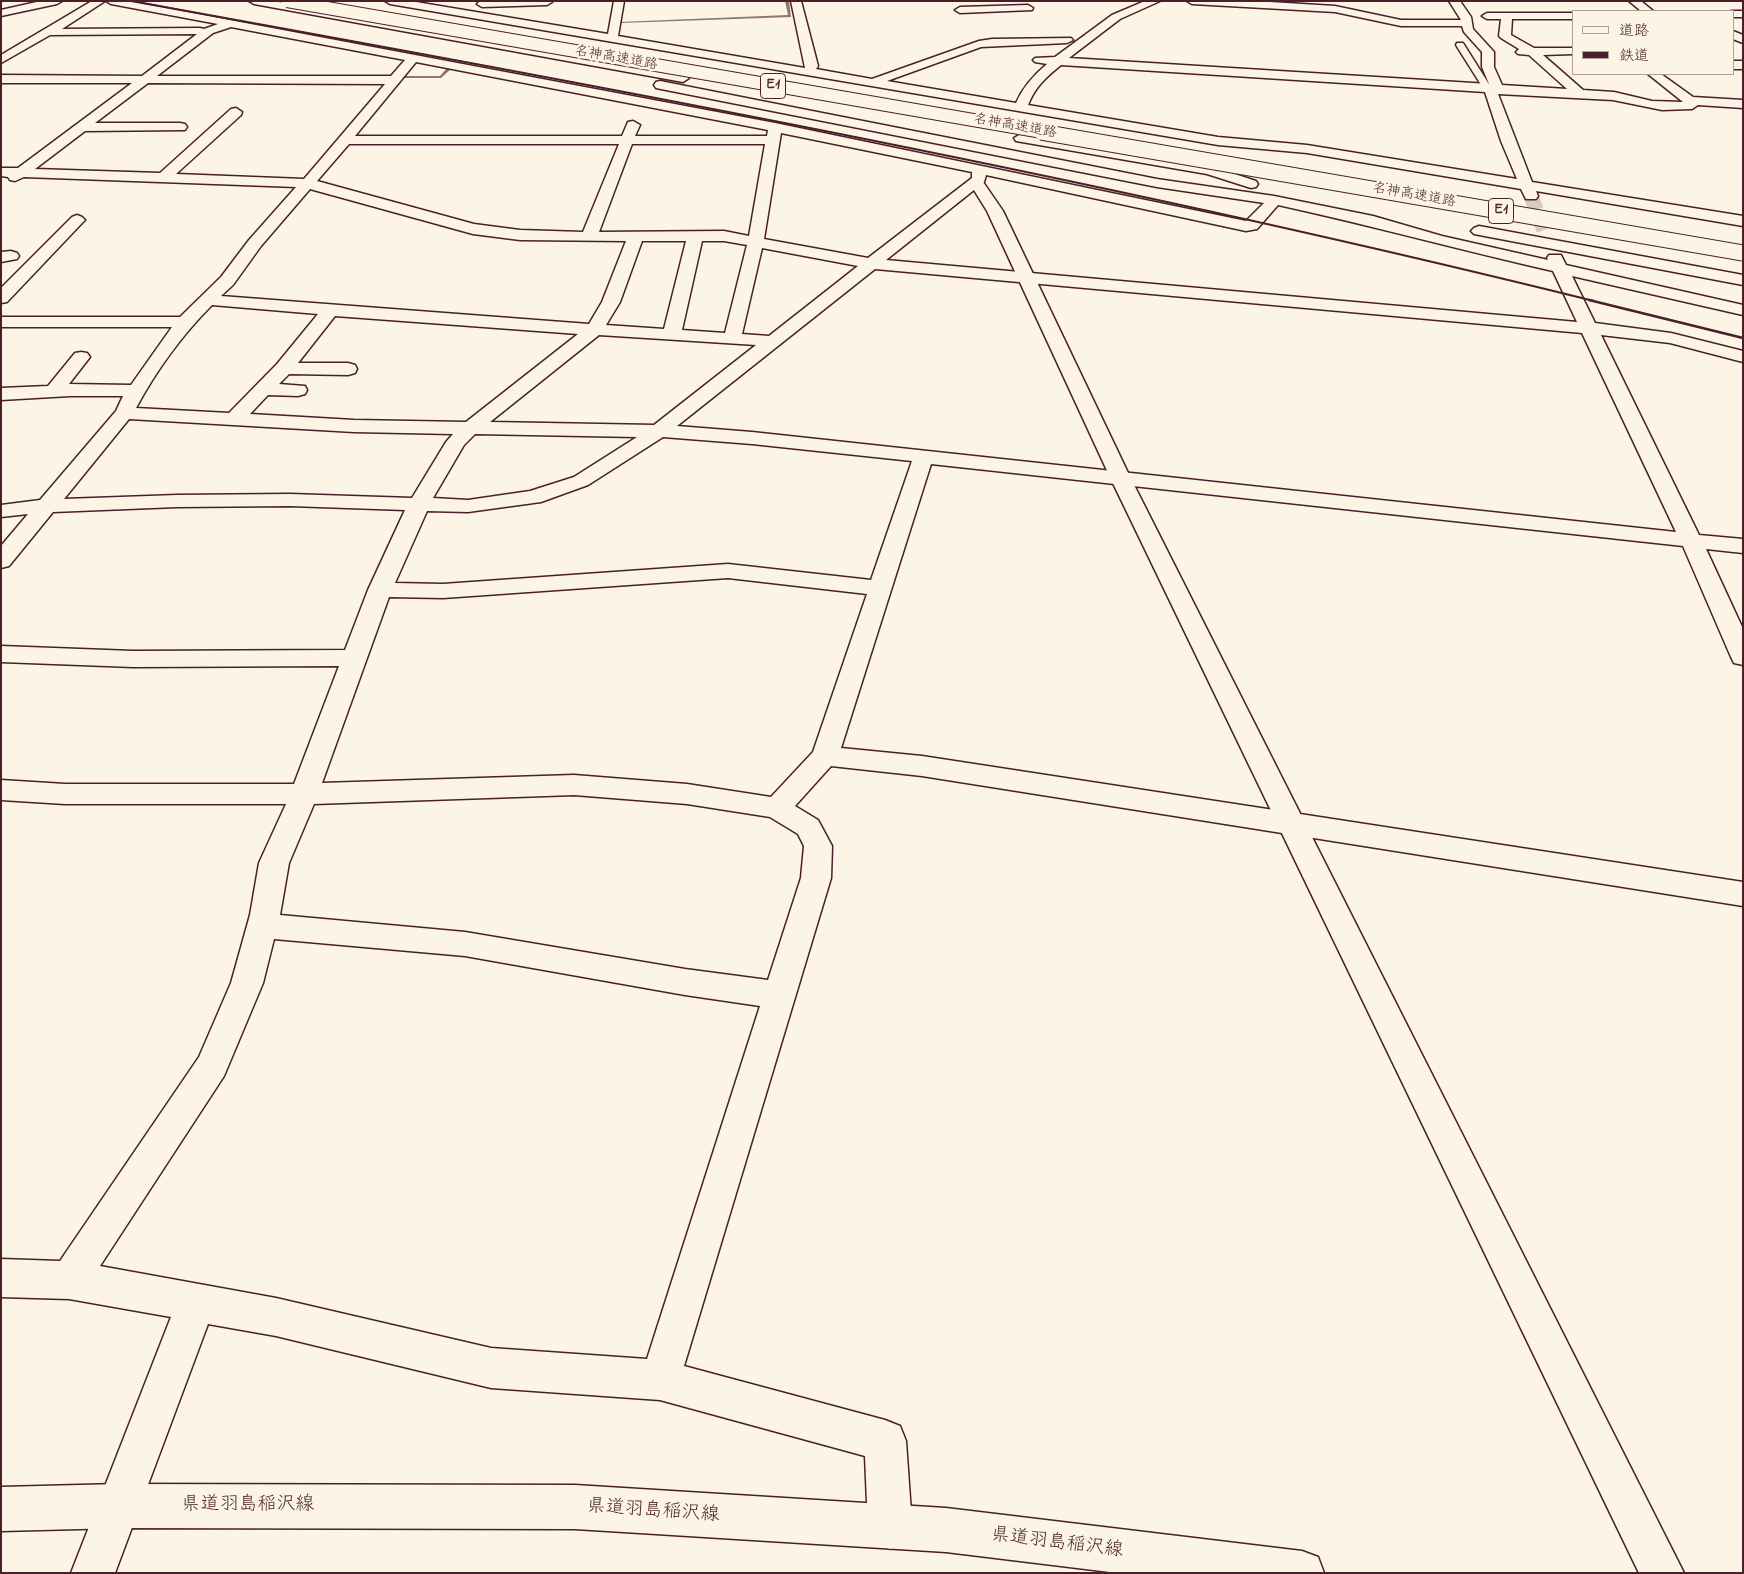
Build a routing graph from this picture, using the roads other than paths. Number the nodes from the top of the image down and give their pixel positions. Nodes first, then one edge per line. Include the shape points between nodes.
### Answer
1 (49, 1) edge
2 (56, 1) edge
3 (100, 1) edge
4 (111, 1) edge
5 (254, 1) edge
6 (346, 1) edge
7 (390, 1) edge
8 (619, 1) edge
9 (796, 1) edge
10 (1131, 1) edge
11 (1154, 1) edge
12 (1192, 1) edge
13 (1454, 1) edge
14 (1634, 1) edge
15 (547, 2) edge
16 (284, 4) edge
17 (431, 8) junction
18 (1028, 8) dead end
19 (960, 10) edge
20 (1647, 10) edge
21 (1, 13) edge
22 (253, 13) junction
23 (481, 16) junction
24 (1506, 16) junction
25 (1572, 16) edge
26 (500, 19) junction
27 (1467, 20) junction
28 (65, 22) junction
29 (1426, 22) junction
30 (219, 26) junction
31 (50, 32) junction
32 (1408, 32) dead end
33 (455, 37) junction
34 (611, 38) junction
35 (1067, 40) junction
36 (1460, 45) dead end
37 (431, 46) junction
38 (1572, 51) edge
39 (1497, 52) junction
40 (1532, 52) junction
41 (721, 56) junction
42 (407, 58) junction
43 (1, 60) edge
44 (1057, 62) junction
45 (809, 71) junction
46 (1655, 75) edge
47 (836, 76) junction
48 (679, 78) junction
49 (1, 79) edge
50 (146, 79) junction
51 (394, 80) junction
52 (873, 82) junction
53 (662, 86) junction
54 (1493, 89) junction
55 (1580, 94) junction
56 (639, 101) junction
57 (1690, 101) junction
58 (800, 103) junction
59 (1743, 104) edge
60 (1021, 107) junction
61 (236, 112) dead end
62 (79, 127) junction
63 (180, 127) dead end
64 (772, 131) junction
65 (345, 140) junction
66 (627, 140) junction
67 (20, 173) junction
68 (977, 175) junction
69 (4, 177) edge
70 (163, 178) junction
71 (306, 183) junction
72 (1529, 191) junction
73 (1566, 193) junction
74 (1694, 198) dead end
75 (1274, 200) junction
76 (1408, 217) dead end
77 (77, 220) dead end
78 (1743, 221) edge
79 (1465, 228) dead end
80 (695, 236) junction
81 (589, 237) junction
82 (636, 237) junction
83 (1547, 238) junction
84 (756, 242) junction
85 (1743, 242) edge
86 (1743, 253) edge
87 (872, 264) junction
88 (1560, 268) junction
89 (1026, 278) junction
90 (1743, 280) edge
91 (1, 298) edge
92 (207, 300) junction
93 (331, 310) junction
94 (1743, 310) edge
95 (1, 322) edge
96 (185, 322) junction
97 (1589, 328) junction
98 (594, 330) junction
99 (672, 334) junction
100 (732, 338) junction
101 (771, 341) junction
102 (81, 356) dead end
103 (1743, 357) edge
104 (284, 368) junction
105 (348, 369) dead end
106 (264, 390) junction
107 (298, 390) dead end
108 (54, 391) junction
109 (136, 391) junction
110 (1, 394) edge
111 (124, 413) junction
112 (234, 419) junction
113 (469, 429) junction
114 (659, 431) junction
115 (923, 458) junction
116 (1120, 477) junction
117 (419, 504) junction
118 (47, 506) junction
119 (1, 511) edge
120 (1691, 540) junction
121 (1743, 546) edge
122 (1, 561) edge
123 (880, 588) junction
124 (380, 590) junction
125 (1, 654) edge
126 (1743, 657) edge
127 (354, 658) junction
128 (825, 756) junction
129 (1, 790) edge
130 (304, 794) junction
131 (777, 808) junction
132 (1292, 823) junction
133 (1743, 894) edge
134 (262, 926) junction
135 (780, 995) junction
136 (1, 1278) edge
137 (69, 1280) junction
138 (196, 1303) junction
139 (660, 1380) junction
140 (119, 1506) junction
141 (1, 1509) edge
142 (890, 1527) junction
143 (93, 1573) edge
144 (1302, 1573) edge
145 (1662, 1573) edge

1 - 2 main road
2 - 21 main road
3 - 28 main road
4 - 30 main road
5 - 16 main road
6 - 85 main road, 名神高速道路 / E1
7 - 17 main road
8 - 34 main road
9 - 45 main road via 812,66
10 - 35 main road via 1095,20
11 - 44 main road via 1116,17
12 - 29 main road via 1336,9 1401,24
13 - 27 main road
14 - 20 main road
15 - 17 main road
15 - 23 main road via 543,12
16 - 22 main road
16 - 33 main road
16 - 86 main road, 名神高速道路 / E1, bridge
17 - 23 main road
18 - 19 main road
22 - 30 main road
22 - 37 main road
23 - 26 main road
24 - 25 main road
24 - 27 main road
24 - 40 main road via 1505,36
26 - 33 main road
26 - 34 main road
27 - 29 main road
27 - 39 main road via 1468,30
28 - 30 main road
28 - 31 main road
29 - 32 main road via 1431,28
30 - 31 main road
30 - 42 main road
30 - 50 main road
31 - 43 main road
33 - 37 main road
33 - 48 main road
34 - 41 main road
35 - 44 main road via 1036,63
35 - 52 main road via 977,40
36 - 54 lane
37 - 42 main road
37 - 53 main road
38 - 40 main road
39 - 40 main road
39 - 54 main road via 1486,59
40 - 55 main road
41 - 45 main road
41 - 48 main road
42 - 51 main road
42 - 56 main road
44 - 54 main road
44 - 60 main road via 1027,92
45 - 47 main road
46 - 57 main road
47 - 52 main road
47 - 58 main road
48 - 53 main road
48 - 58 main road
49 - 50 main road
50 - 51 main road
50 - 62 main road
51 - 65 main road
52 - 60 main road via 1001,99
53 - 56 main road
53 - 58 main road
54 - 55 main road
54 - 72 main road via 1491,92 1508,141
55 - 57 main road via 1614,96 1661,106 1692,105
56 - 64 main road
56 - 66 main road
57 - 59 main road
58 - 64 main road
58 - 75 main road via 1157,183
58 - 76 main road via 1210,170 1259,187
60 - 72 main road via 1218,141 1307,149
61 - 70 main road
62 - 63 main road
62 - 67 main road
64 - 66 main road
64 - 68 main road
64 - 84 main road
65 - 66 main road
65 - 71 main road
66 - 81 main road
67 - 69 main road
67 - 70 main road
68 - 75 main road via 1246,226 1252,226
68 - 87 main road
68 - 89 main road
70 - 71 main road
71 - 81 main road via 473,229 520,235
71 - 92 main road
72 - 73 main road
73 - 74 main road
73 - 78 main road
75 - 88 main road
77 - 91 main road
79 - 83 main road
80 - 82 main road
80 - 84 main road via 724,236
80 - 99 main road
81 - 82 main road
82 - 98 main road via 611,302
83 - 88 main road
83 - 90 main road
84 - 87 main road
84 - 100 main road
87 - 89 main road
87 - 101 main road
88 - 94 main road
88 - 97 main road
89 - 97 main road
89 - 116 main road
92 - 93 main road
92 - 96 main road
93 - 98 main road
93 - 104 main road
95 - 96 main road
96 - 109 main road
97 - 103 main road via 1671,338
97 - 120 main road
98 - 99 main road
98 - 113 main road
99 - 100 main road
100 - 101 main road
101 - 114 main road
102 - 108 main road
104 - 105 main road
104 - 106 main road
106 - 107 main road
106 - 112 main road
108 - 109 main road
108 - 110 main road
109 - 111 main road
111 - 112 main road
111 - 118 main road
112 - 113 main road
113 - 114 main road
113 - 117 main road via 456,442
114 - 115 main road
114 - 117 main road via 581,481 533,497 468,506
115 - 116 main road
115 - 123 main road
116 - 120 main road
116 - 132 main road
117 - 118 main road via 290,500
117 - 124 main road
118 - 119 main road
118 - 122 main road
120 - 121 main road
120 - 126 main road
123 - 124 main road via 728,571 452,590
123 - 128 main road
124 - 127 main road
125 - 127 main road via 133,659
127 - 130 main road
128 - 131 main road
128 - 132 main road via 922,766
129 - 130 main road via 65,794
130 - 131 main road via 574,785 687,794
130 - 134 main road via 274,863
131 - 135 main road via 808,827 818,846 816,878
132 - 133 main road
132 - 145 main road
134 - 135 main road via 465,944 684,982
134 - 137 main road via 247,983 212,1066
135 - 139 main road
136 - 137 main road
137 - 138 main road
138 - 139 main road via 276,1317 491,1368
138 - 140 main road
139 - 142 main road via 885,1441
140 - 141 main road, 県道羽島稲沢線
140 - 142 main road, 県道羽島稲沢線 via 575,1507
140 - 143 main road
142 - 144 main road, 県道羽島稲沢線 via 946,1530

